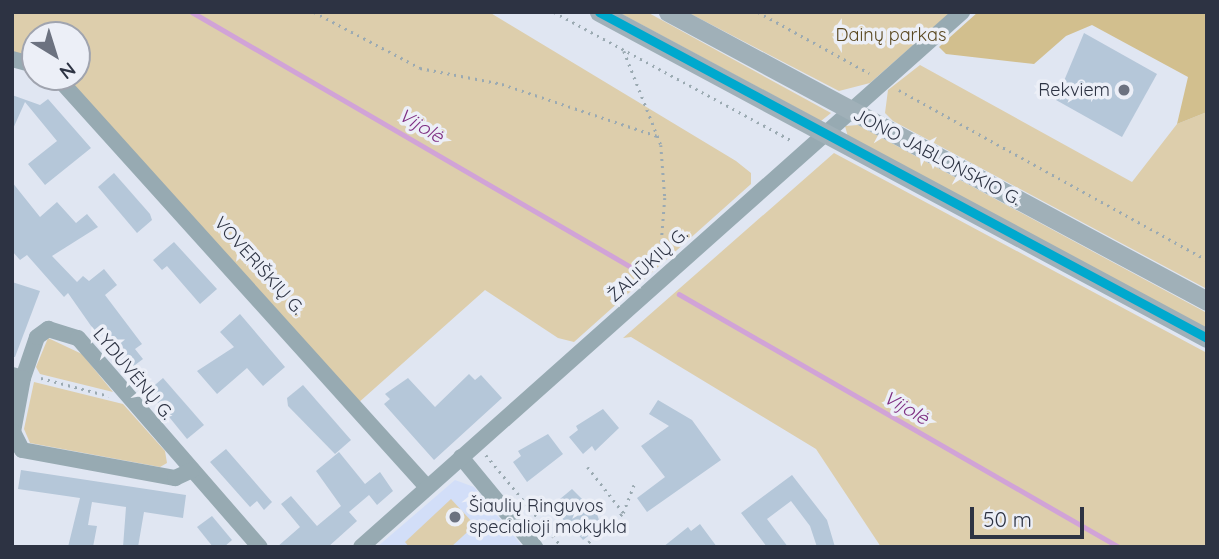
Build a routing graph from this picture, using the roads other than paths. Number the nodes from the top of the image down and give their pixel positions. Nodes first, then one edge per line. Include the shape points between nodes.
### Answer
1 (599, 12) edge
2 (668, 12) edge
3 (962, 12) edge
4 (70, 91) edge
5 (851, 110) junction
6 (824, 134) junction
7 (1207, 301) edge
8 (1207, 338) edge
9 (20, 375) edge
10 (461, 457) junction
11 (192, 470) junction
12 (428, 487) junction
13 (260, 547) edge
14 (361, 547) edge
15 (535, 547) edge

1 - 6 main road, JONO JABLONSKIO G.
2 - 5 main road, JONO JABLONSKIO G.
3 - 5 street, ŽALIŪKIŲ G.
4 - 12 street, VOVERIŠKIŲ G.
5 - 6 street, ŽALIŪKIŲ G.
5 - 7 main road, JONO JABLONSKIO G.
6 - 8 main road, JONO JABLONSKIO G.
6 - 10 street, ŽALIŪKIŲ G.
9 - 11 street, LYDUVĖNŲ G. via 13,432 22,450 175,478
9 - 11 street, LYDUVĖNŲ G. via 37,337 62,329 78,338
10 - 12 street, ŽALIŪKIŲ G.
10 - 15 street
11 - 13 street, LYDUVĖNŲ G.
12 - 14 street, ŽALIŪKIŲ G.

